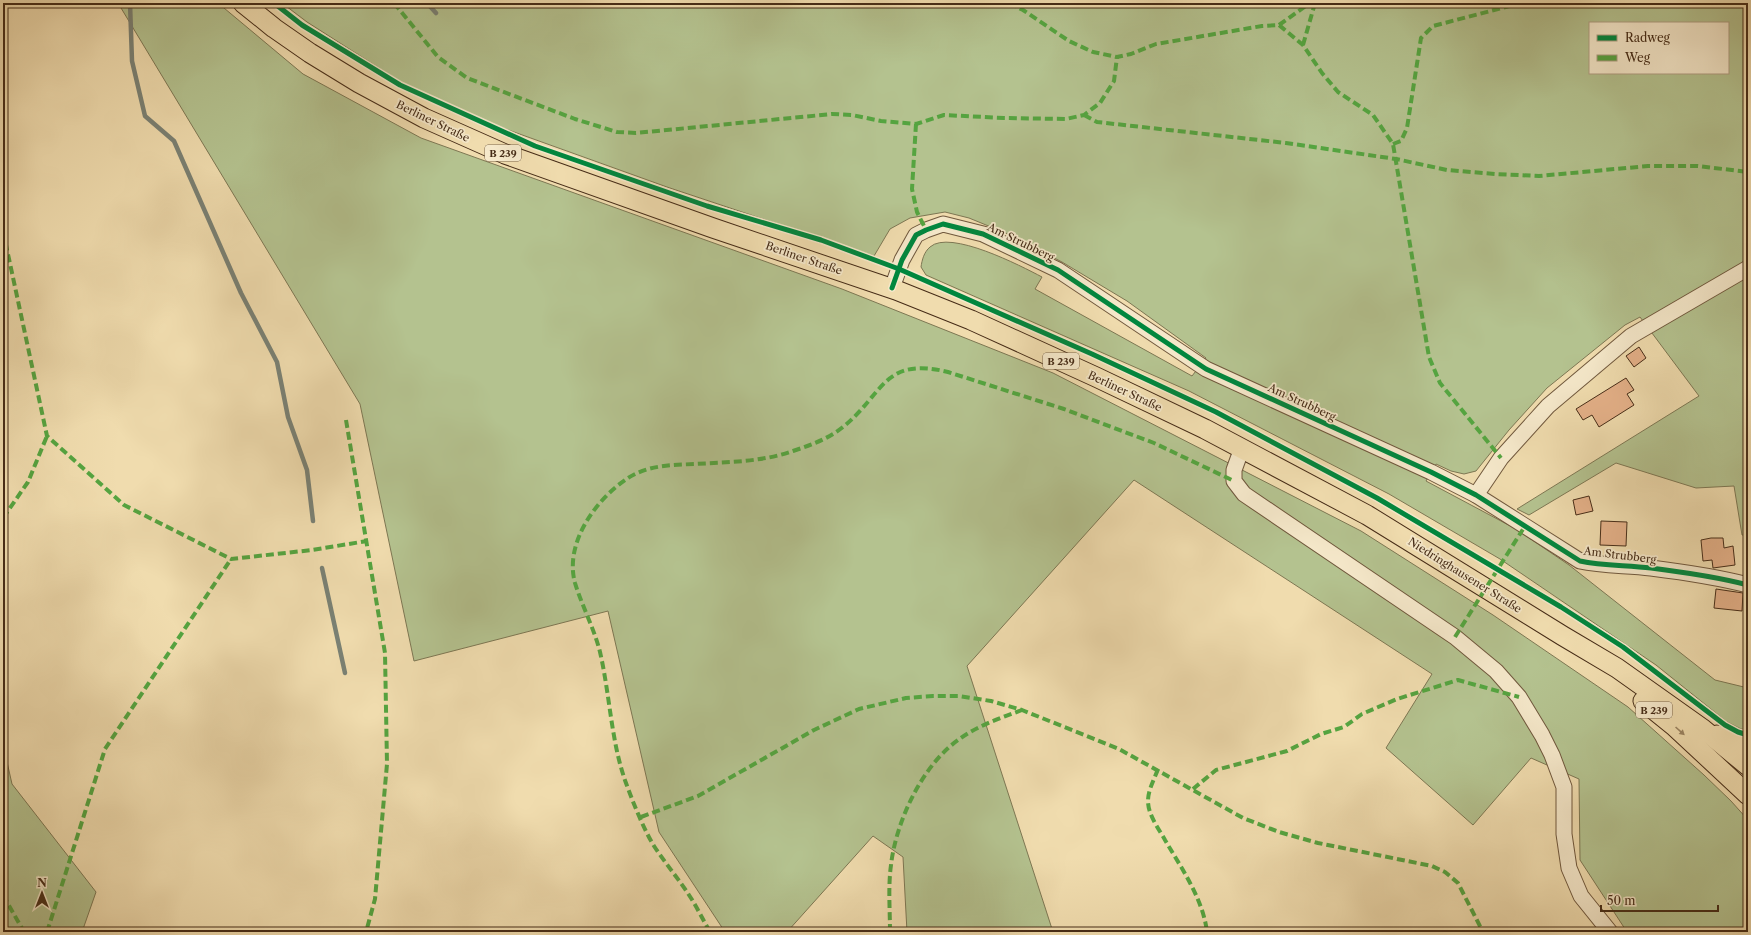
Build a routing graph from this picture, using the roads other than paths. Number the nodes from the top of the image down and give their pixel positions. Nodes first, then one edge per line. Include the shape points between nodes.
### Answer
1 (243, 3) edge
2 (1748, 268) edge
3 (892, 288) junction
4 (1242, 448) junction
5 (1476, 495) junction
6 (1367, 515) joint
7 (1748, 585) edge
8 (1563, 636) junction
9 (1703, 729) junction
10 (1748, 743) edge
11 (1748, 766) edge
12 (1745, 788) edge
13 (1610, 932) edge

1 - 3 main road, Berliner Straße / B 239 via 274,28 359,83 424,118 505,154
2 - 5 street via 1631,336 1548,406 1501,458
3 - 4 main road, Berliner Straße / B 239 via 971,320 1096,377
3 - 5 street, Am Strubberg via 902,260 916,235 943,224 983,234 1058,270 1206,369
4 - 6 main road, Berliner Straße / B 239
4 - 13 street via 1234,470 1234,481 1244,494 1455,637 1496,671 1519,697 1552,755 1564,788 1564,834 1569,868 1581,896
5 - 7 street, Am Strubberg via 1580,561 1658,569
6 - 8 main road, Niedringhausener Straße / B 239
8 - 9 main road, Niedringhausener Straße / B 239 via 1617,668
8 -> 12 main road, Niedringhausener Straße / B 239 via 1674,726
9 - 10 main road, B 239 via 1726,739
9 - 11 main road, Niedringhausener Straße / B 239

